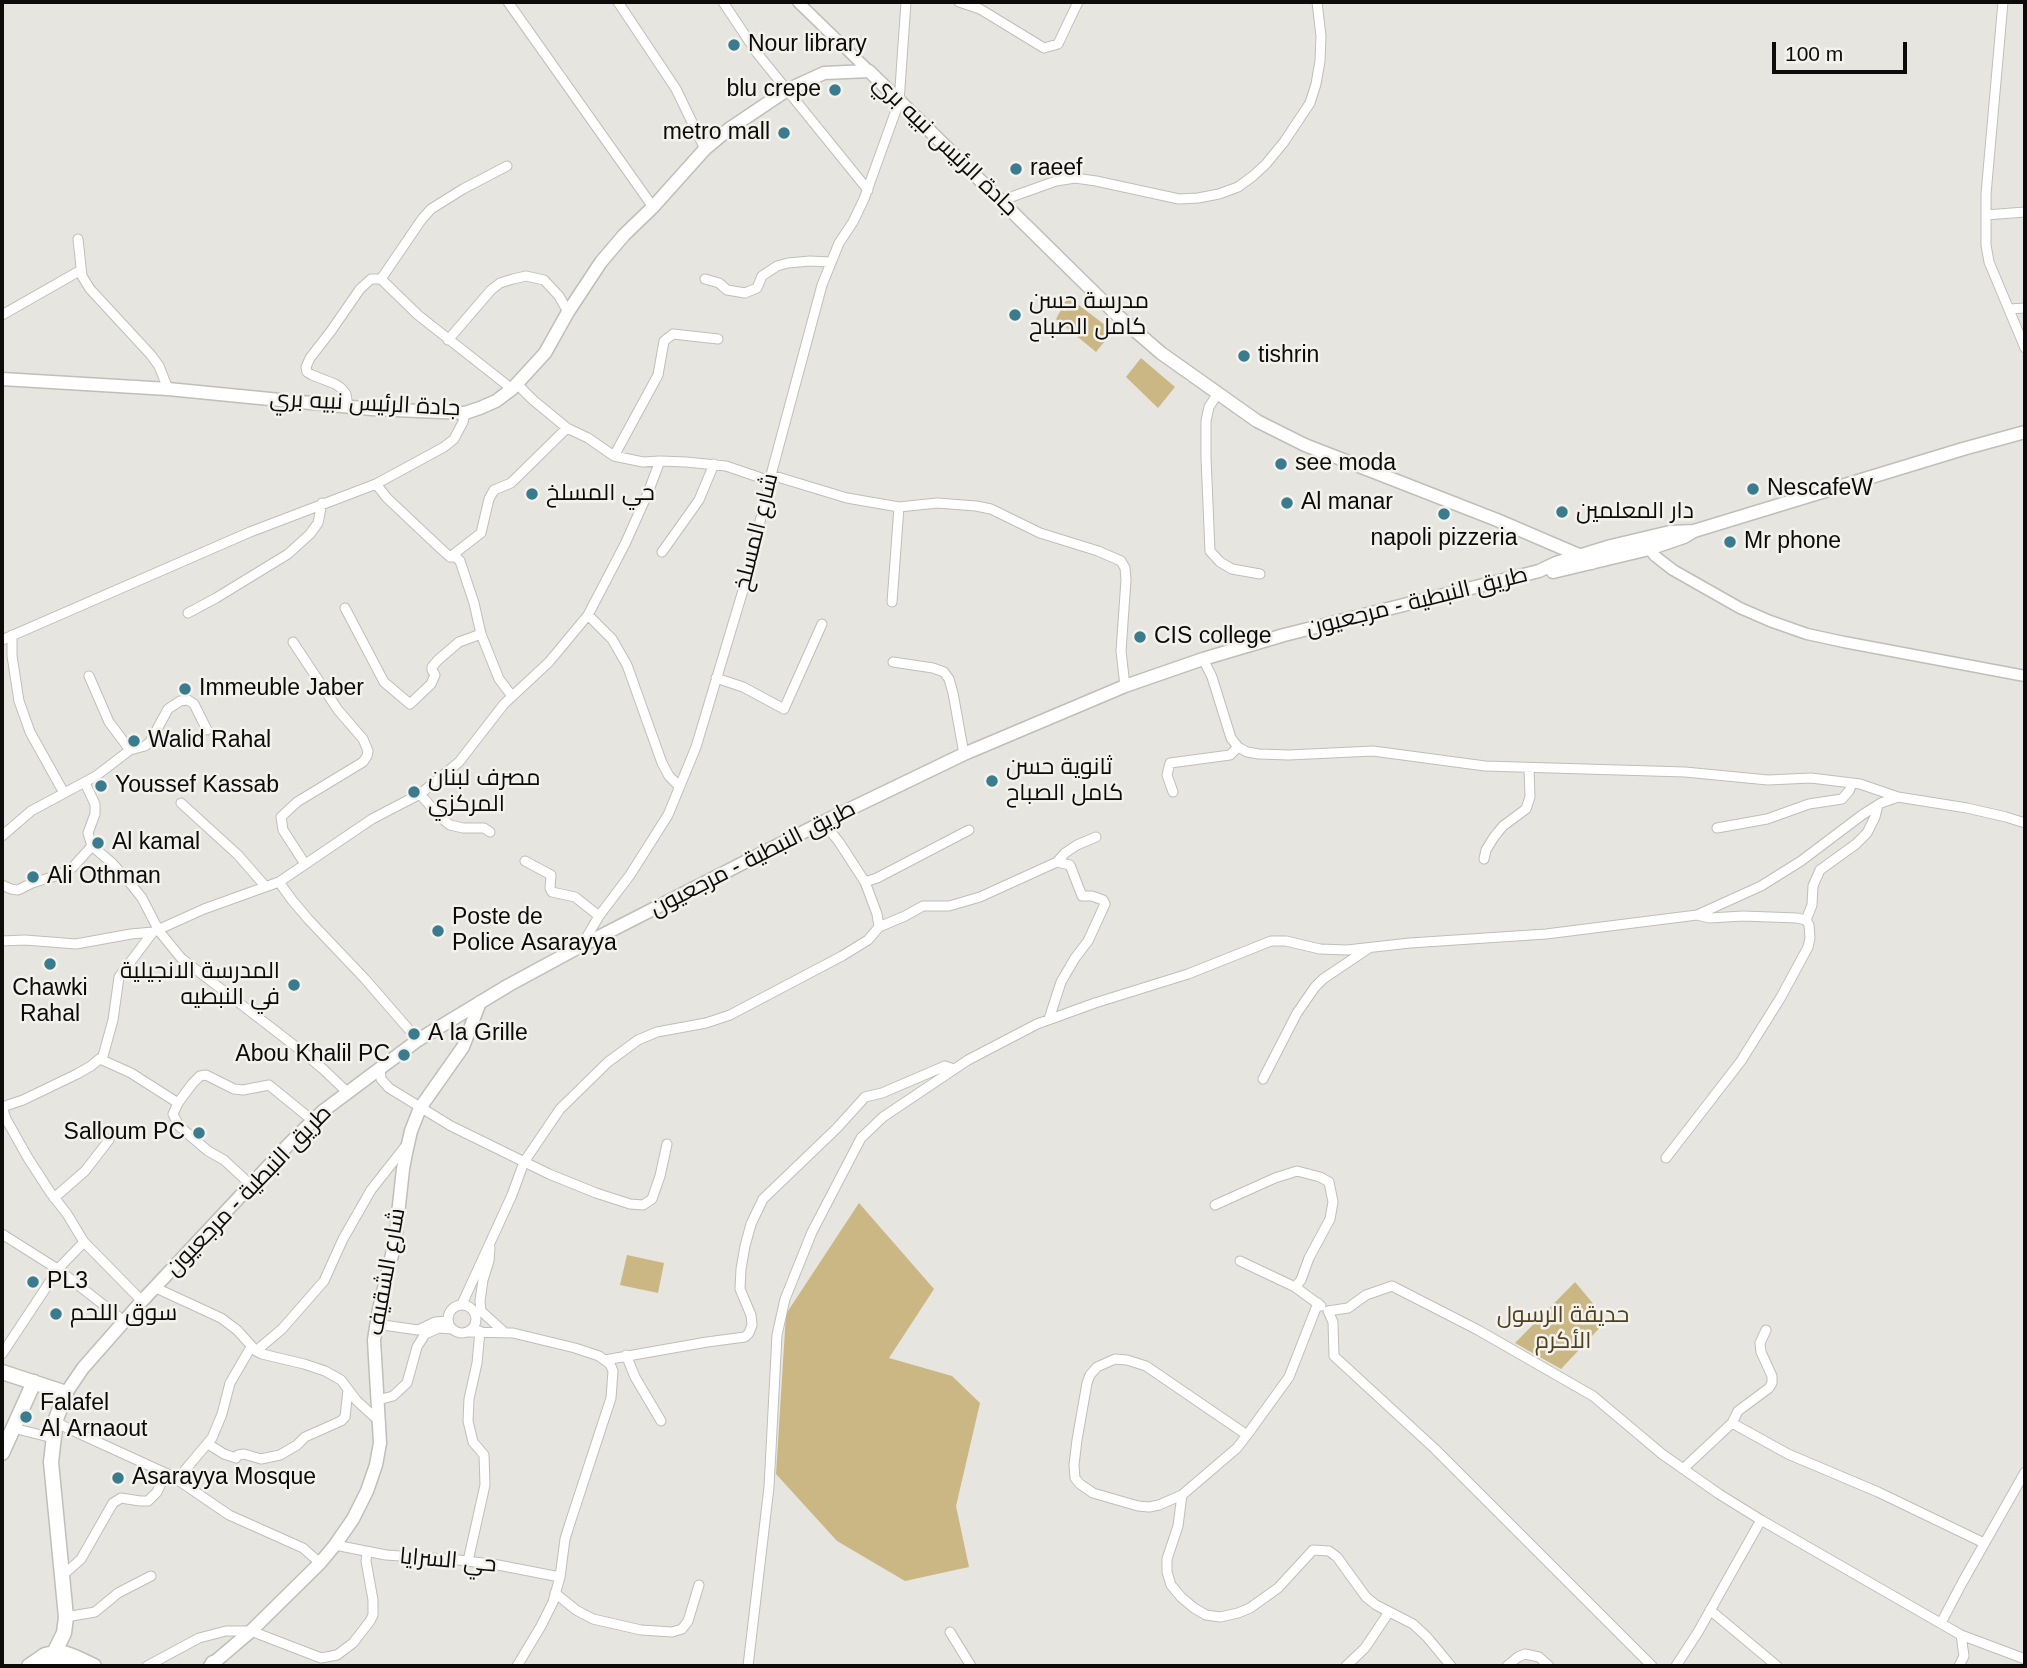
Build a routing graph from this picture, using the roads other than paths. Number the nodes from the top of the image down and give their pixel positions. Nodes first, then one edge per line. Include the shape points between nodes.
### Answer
1 (508, 2) edge
2 (618, 2) edge
3 (723, 2) edge
4 (798, 2) edge
5 (906, 2) edge
6 (959, 2) edge
7 (1078, 2) edge
8 (1317, 2) edge
9 (2003, 2) edge
10 (869, 71) junction
11 (787, 90) junction
12 (899, 102) junction
13 (705, 149) junction
14 (507, 166) dead end
15 (868, 190) junction
16 (1000, 201) junction
17 (653, 207) junction
18 (2025, 212) edge
19 (1986, 215) junction
20 (78, 239) dead end
21 (830, 262) junction
22 (81, 270) junction
23 (381, 279) junction
24 (705, 279) dead end
25 (2025, 308) edge
26 (2009, 309) junction
27 (568, 312) junction
28 (2, 315) edge
29 (718, 339) dead end
30 (449, 341) junction
31 (2025, 348) edge
32 (2, 379) edge
33 (514, 386) junction
34 (168, 389) junction
35 (1218, 393) junction
36 (348, 407) junction
37 (465, 413) junction
38 (567, 428) junction
39 (2025, 432) edge
40 (614, 456) junction
41 (660, 461) junction
42 (714, 464) junction
43 (770, 478) junction
44 (376, 484) junction
45 (322, 503) junction
46 (900, 507) junction
47 (1645, 544) junction
48 (662, 552) dead end
49 (450, 557) junction
50 (1591, 558) junction
51 (1260, 574) dead end
52 (892, 602) dead end
53 (345, 608) dead end
54 (188, 613) dead end
55 (587, 615) junction
56 (822, 624) dead end
57 (481, 634) junction
58 (12, 635) junction
59 (2, 639) edge
60 (293, 642) dead end
61 (1203, 659) junction
62 (893, 662) dead end
63 (89, 676) dead end
64 (2025, 676) edge
65 (716, 678) junction
66 (1125, 686) junction
67 (512, 696) junction
68 (207, 730) dead end
69 (1238, 747) junction
70 (130, 750) junction
71 (964, 754) junction
72 (1529, 768) junction
73 (85, 782) junction
74 (1852, 783) junction
75 (679, 786) junction
76 (1173, 792) dead end
77 (64, 793) junction
78 (420, 794) junction
79 (1898, 797) junction
80 (181, 803) dead end
81 (1878, 805) junction
82 (823, 822) junction
83 (2025, 823) edge
84 (1717, 828) dead end
85 (969, 830) dead end
86 (490, 832) dead end
87 (2, 836) edge
88 (1096, 837) dead end
89 (92, 846) junction
90 (1484, 859) dead end
91 (526, 861) dead end
92 (1057, 862) junction
93 (306, 864) junction
94 (279, 881) junction
95 (865, 883) junction
96 (2, 884) edge
97 (265, 886) junction
98 (1697, 915) junction
99 (599, 916) junction
100 (1806, 920) junction
101 (879, 927) junction
102 (156, 932) junction
103 (2, 941) edge
104 (581, 946) junction
105 (1370, 947) junction
106 (480, 1002) junction
107 (1049, 1019) junction
108 (418, 1040) junction
109 (100, 1059) junction
110 (380, 1069) junction
111 (954, 1069) junction
112 (1264, 1079) dead end
113 (346, 1092) junction
114 (178, 1103) junction
115 (2, 1107) edge
116 (420, 1108) junction
117 (312, 1121) junction
118 (109, 1140) dead end
119 (409, 1141) junction
120 (667, 1144) dead end
121 (1666, 1158) dead end
122 (524, 1161) junction
123 (251, 1185) junction
124 (54, 1198) junction
125 (1215, 1205) dead end
126 (2, 1234) edge
127 (84, 1242) junction
128 (490, 1242) junction
129 (1240, 1261) dead end
130 (59, 1270) junction
131 (156, 1287) junction
132 (1295, 1287) junction
133 (142, 1301) junction
134 (1318, 1303) junction
135 (462, 1304) junction
136 (1328, 1311) junction
137 (478, 1312) junction
138 (124, 1321) junction
139 (376, 1324) junction
140 (450, 1325) junction
141 (1766, 1330) dead end
142 (480, 1331) junction
143 (469, 1332) junction
144 (504, 1332) junction
145 (253, 1349) junction
146 (2, 1354) edge
147 (626, 1355) junction
148 (605, 1360) junction
149 (2, 1373) edge
150 (34, 1382) junction
151 (348, 1388) junction
152 (66, 1393) junction
153 (378, 1400) junction
154 (56, 1419) junction
155 (661, 1421) dead end
156 (380, 1422) junction
157 (1732, 1423) junction
158 (13, 1429) junction
159 (1247, 1435) junction
160 (52, 1438) junction
161 (208, 1444) junction
162 (2, 1453) edge
163 (1684, 1469) junction
164 (2025, 1472) edge
165 (166, 1473) junction
166 (179, 1481) junction
167 (1182, 1495) junction
168 (1761, 1520) junction
169 (1984, 1543) junction
170 (335, 1545) junction
171 (367, 1552) junction
172 (468, 1561) junction
173 (320, 1563) junction
174 (62, 1576) junction
175 (151, 1576) dead end
176 (560, 1577) junction
177 (699, 1585) dead end
178 (555, 1593) junction
179 (1710, 1610) junction
180 (1389, 1612) junction
181 (66, 1617) junction
182 (1941, 1623) junction
183 (251, 1631) junction
184 (950, 1632) dead end
185 (1961, 1635) junction
186 (2025, 1659) edge
187 (50, 1661) edge
188 (212, 1665) edge
189 (28, 1666) edge
190 (95, 1666) edge
191 (104, 1666) edge
192 (147, 1666) edge
193 (517, 1666) edge
194 (748, 1666) edge
195 (971, 1666) edge
196 (1346, 1666) edge
197 (1451, 1666) edge
198 (1507, 1666) edge
199 (1549, 1666) edge
200 (1651, 1666) edge
201 (1676, 1666) edge
202 (1777, 1666) edge
203 (1959, 1666) edge

1 - 17 street
2 - 13 street via 676,89
3 - 11 street
4 - 10 street
5 - 12 street, شارع المسلخ
6 - 7 street via 980,9 1044,48 1058,44
8 - 16 street via 1320,61 1310,103 1266,164 1238,187 1179,199 1075,178
9 - 19 street
10 - 11 main road, جادة الرئيس نبيه بري via 824,73
10 - 12 main road, جادة الرئيس نبيه بري
11 - 13 main road, جادة الرئيس نبيه بري
11 - 15 street
12 - 15 street, شارع المسلخ
12 - 16 main road, جادة الرئيس نبيه بري
13 - 17 main road, جادة الرئيس نبيه بري
14 - 23 street via 431,209
15 - 21 street, شارع المسلخ
16 - 35 main road, جادة الرئيس نبيه بري via 1117,315
17 - 27 main road, جادة الرئيس نبيه بري via 601,262
18 - 19 street
19 - 26 street via 1989,262
20 - 22 street
21 - 24 street via 777,266 762,276 757,288 745,293
21 - 43 street, شارع المسلخ
22 - 28 street
22 - 34 street via 97,299 152,355
23 - 30 street
23 - 36 street via 372,279 360,289 306,367 307,372 341,388
25 - 26 street
26 - 31 street
27 - 30 street via 544,280 513,279 491,290
27 - 33 main road, جادة الرئيس نبيه بري via 545,354
29 - 40 street via 673,334 664,341 658,375
30 - 33 street
32 - 34 main road, جادة الرئيس نبيه بري
33 - 37 main road, جادة الرئيس نبيه بري via 496,401
33 - 38 street
34 - 36 main road, جادة الرئيس نبيه بري
35 - 50 main road, جادة الرئيس نبيه بري via 1288,436 1519,529 1554,538
35 - 51 street via 1206,421 1210,551 1231,569
36 - 37 main road, جادة الرئيس نبيه بري
37 - 44 street via 454,439 444,447
38 - 40 street
38 - 49 street via 511,483 495,490 481,533
39 - 47 main road, طريق النبطية - مرجعيون via 1685,537
40 - 41 street
41 - 42 street
41 - 55 street
42 - 43 street
42 - 48 street via 699,500
43 - 46 street via 847,499
43 - 65 street, شارع المسلخ via 747,577
44 - 45 street
44 - 49 street
45 - 54 street via 318,523 288,554
45 - 58 street
46 - 52 street
46 - 66 street via 937,503 991,509 1040,533 1121,561 1126,580 1121,651
47 - 50 main road, طريق النبطية - مرجعيون
47 - 64 street via 1661,562 1740,608 1807,634
49 - 57 street via 460,561
50 - 61 main road, طريق النبطية - مرجعيون
53 - 57 street via 384,682 410,705 431,684 432,667 438,660 459,642
55 - 67 street via 549,662
55 - 75 street via 612,639 627,665 662,763
56 - 65 street via 784,709
57 - 67 street via 499,679
58 - 59 street
58 - 77 street via 19,701 37,747
60 - 93 street via 368,751 363,762 297,802 281,817 283,830
61 - 66 main road, طريق النبطية - مرجعيون
61 - 69 street
62 - 71 street via 933,668 950,679
63 - 70 street via 109,722
65 - 75 street, شارع المسلخ
66 - 71 main road, طريق النبطية - مرجعيون
67 - 78 street via 459,762
68 - 70 street via 194,704 182,700 168,709 150,742
69 - 72 street via 1259,754 1373,751
69 - 76 street via 1230,755 1170,763 1167,775
70 - 73 street
71 - 82 main road, طريق النبطية - مرجعيون
72 - 74 street
72 - 90 street via 1531,797 1526,809 1493,837
73 - 77 street
73 - 89 street via 95,804 88,833
74 - 79 street
74 - 84 street via 1842,799
75 - 99 street, شارع المسلخ via 668,816
77 - 87 street via 30,811
78 - 86 street via 450,825
78 - 93 street via 372,818
79 - 81 street
79 - 83 street
80 - 97 street
81 - 98 street via 1771,880
81 - 100 street via 1867,833 1820,870
82 - 95 street
82 - 104 main road, طريق النبطية - مرجعيون
85 - 95 street
88 - 92 street via 1077,845
89 - 96 street via 60,875 18,890
89 - 102 street via 142,898
91 - 99 street via 551,875 552,892 575,897
92 - 101 street via 993,893 949,906 923,906
92 - 107 street via 1070,866 1082,896 1105,904 1061,982
93 - 94 street
94 - 97 street
94 - 108 street
95 - 101 street
97 - 102 street
98 - 100 street
98 - 105 street via 1546,934
99 - 104 street, شارع المسلخ
100 - 121 street via 1808,947 1781,997 1741,1061
101 - 122 street via 869,940 742,1010 638,1040 560,1109
102 - 103 street via 76,944
102 - 109 street via 119,977 109,1038
102 - 113 street via 181,958 299,1049
104 - 106 main road, طريق النبطية - مرجعيون
105 - 107 street via 1334,950 1271,941 1188,974
105 - 112 street via 1315,987
106 - 108 main road, طريق النبطية - مرجعيون
106 - 116 main road, شارع الشقيف via 463,1047
107 - 111 street
108 - 110 main road, طريق النبطية - مرجعيون
109 - 114 street
109 - 115 street
110 - 113 main road, طريق النبطية - مرجعيون
110 - 116 street via 389,1088
111 - 147 street via 945,1066 864,1097 763,1199 751,1224 741,1269 740,1289 752,1325 745,1337
111 - 194 street via 883,1117 861,1138 788,1287 777,1335 769,1487
113 - 117 main road, طريق النبطية - مرجعيون
114 - 117 street via 206,1074 234,1090 269,1084
114 - 123 street via 173,1114 179,1126
115 - 124 street
116 - 119 main road, شارع الشقيف
116 - 122 street
117 - 123 main road, طريق النبطية - مرجعيون
118 - 124 street via 85,1171
119 - 139 main road, شارع الشقيف via 395,1242
119 - 145 street via 371,1190 324,1281 282,1329
120 - 122 street via 654,1195 639,1206 596,1193
122 - 128 street
123 - 131 main road, طريق النبطية - مرجعيون
124 - 127 street
125 - 132 street via 1297,1171 1329,1182 1330,1219
126 - 130 street
127 - 130 street
127 - 133 street
128 - 135 street
128 - 137 street
129 - 132 street
130 - 138 street
130 - 146 street
131 - 133 main road, طريق النبطية - مرجعيون
131 - 145 street via 229,1323
132 - 134 street
133 - 138 main road, طريق النبطية - مرجعيون
134 - 136 street
134 - 159 street via 1289,1377
135 - 137 street
135 - 140 street via 450,1312
136 - 163 street via 1348,1308 1366,1295 1392,1286 1592,1396
136 - 200 street via 1334,1322 1334,1356 1435,1449
137 - 143 street
137 - 144 street
138 - 152 main road, طريق النبطية - مرجعيون
139 - 140 street via 418,1330 435,1322
139 - 153 main road, شارع الشقيف
140 - 143 street via 460,1333
140 - 153 street via 425,1335 407,1383 393,1396
141 - 157 street via 1761,1352 1772,1382 1738,1411
142 - 143 street
142 - 144 street
142 - 172 street via 468,1421 473,1443 484,1455 485,1485
144 - 148 street
145 - 151 street via 325,1371
145 - 161 street via 235,1374
147 - 148 street
147 - 155 street
148 - 176 street via 612,1371 611,1398 568,1531
149 - 150 main road
150 - 152 main road
150 - 158 main road
151 - 156 street
151 - 161 street via 341,1421 305,1437 280,1455 261,1460 244,1454 236,1458
152 - 154 main road
153 - 156 main road, شارع الشقيف
154 - 160 main road
154 - 165 street
156 - 170 main road, شارع الشقيف via 376,1465
157 - 163 street
157 - 169 street via 1788,1454
158 - 160 street
158 - 162 main road
159 - 167 street
159 - 167 street via 1146,1366 1115,1359 1097,1367 1087,1383 1075,1478 1093,1493 1138,1506 1159,1505
160 - 174 main road via 50,1473
161 - 166 street
163 - 168 street
164 - 169 street
165 - 166 street
165 - 174 street via 148,1501 121,1498 113,1503 81,1559
166 - 173 street via 229,1516 303,1548
167 - 180 street via 1167,1572 1181,1597 1206,1615 1220,1617 1250,1608 1278,1588 1313,1550 1321,1549 1337,1557 1366,1597
168 - 179 street
168 - 182 street
169 - 182 street
170 - 171 street, حي السرايا
170 - 173 main road, شارع الشقيف
171 - 172 street, حي السرايا
171 - 183 street via 373,1615 353,1643 337,1655 321,1658
172 - 176 street, حي السرايا
173 - 183 main road, شارع الشقيف
174 - 181 main road
175 - 181 street via 95,1612
176 - 178 street
177 - 178 street via 688,1621 672,1632 593,1619
178 - 193 street
179 - 201 street
179 - 202 street
180 - 196 street via 1365,1648
180 - 197 street via 1413,1623
181 - 187 main road via 64,1633
182 - 185 street
183 - 188 main road, شارع الشقيف
183 - 192 street via 199,1638
184 - 195 street
185 - 186 street
185 - 203 street via 1964,1656
187 - 189 main road via 45,1656
187 - 190 main road via 64,1653
190 - 191 main road
198 - 199 street via 1525,1654 1539,1657

